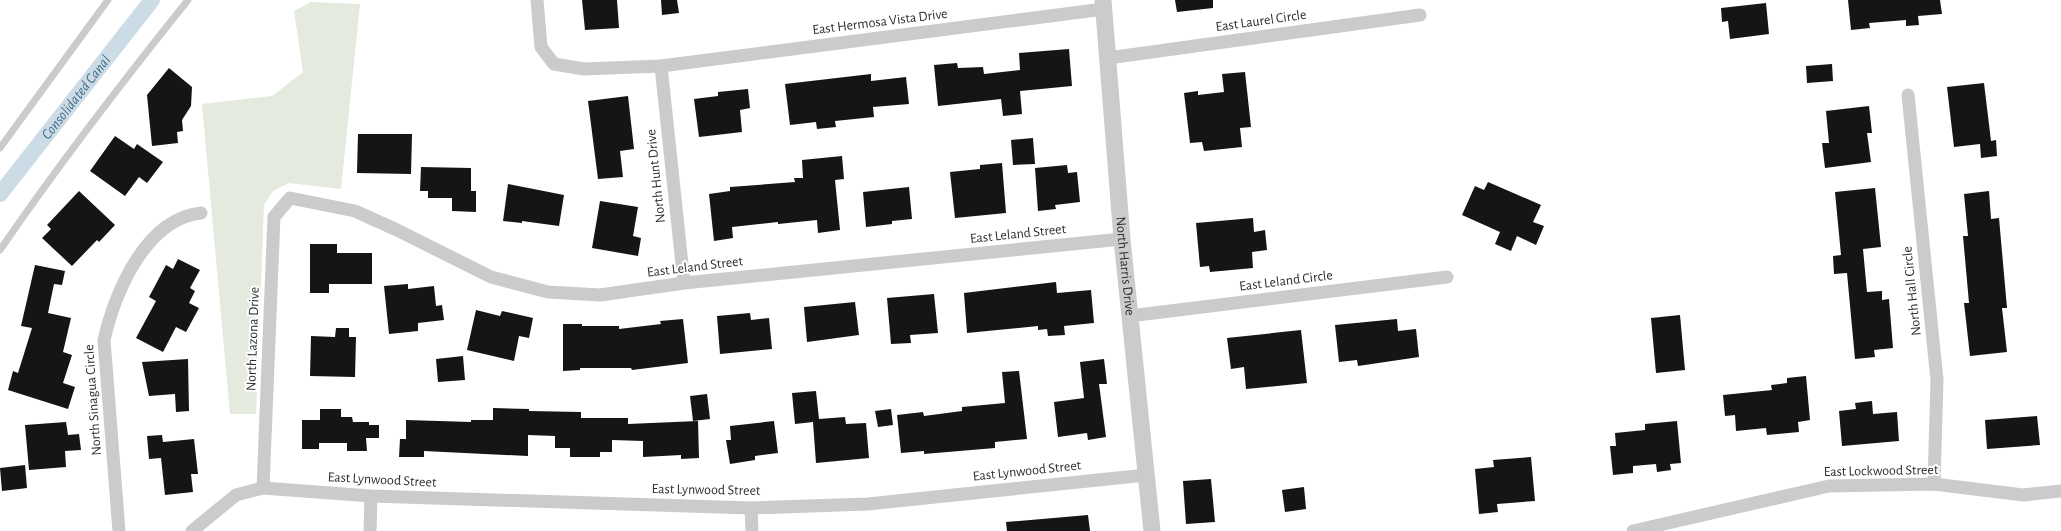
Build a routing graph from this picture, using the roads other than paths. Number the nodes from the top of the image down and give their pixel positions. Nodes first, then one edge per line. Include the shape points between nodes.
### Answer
1 (108, 0) edge
2 (188, 0) edge
3 (537, 0) edge
4 (1103, 5) edge
5 (1420, 15) dead end
6 (1108, 58) junction
7 (660, 66) junction
8 (1908, 96) dead end
9 (0, 148) edge
10 (290, 198) joint
11 (200, 213) dead end
12 (1122, 239) junction
13 (0, 250) edge
14 (1447, 277) dead end
15 (684, 283) junction
16 (1129, 316) junction
17 (1146, 475) junction
18 (1934, 484) junction
19 (263, 488) junction
20 (2061, 491) edge
21 (371, 496) junction
22 (751, 508) junction
23 (119, 531) edge
24 (192, 531) edge
25 (370, 531) edge
26 (752, 531) edge
27 (1152, 531) edge
28 (1633, 531) edge

1 - 9 lane
2 - 13 lane via 130,72 36,197
3 - 7 street, East Hermosa Vista Drive via 540,47 554,64 584,69
4 - 6 street, North Harris Drive
4 - 7 street, East Hermosa Vista Drive
5 - 6 street, East Laurel Circle
6 - 12 street, North Harris Drive
7 - 15 street, North Hunt Drive
8 - 18 street, North Hall Circle via 1937,380
10 - 15 street, East Leland Street via 355,211 491,277 548,292 600,295
10 - 19 street, North Lazona Drive via 274,217
11 - 23 street, North Sinagua Circle via 190,214 166,226 138,257 122,284 110,313 104,340
12 - 15 street, East Leland Street
12 - 16 street, North Harris Drive
14 - 16 street, East Leland Circle
16 - 17 street, North Harris Drive
17 - 22 street, East Lynwood Street via 868,504
17 - 27 street, North Harris Drive
18 - 20 street, East Lockwood Street via 2023,495
18 - 28 street, East Lockwood Street via 1829,486
19 - 21 street, East Lynwood Street
19 - 24 street, East Lynwood Street via 236,495
21 - 22 street, East Lynwood Street
21 - 25 street
22 - 26 street

